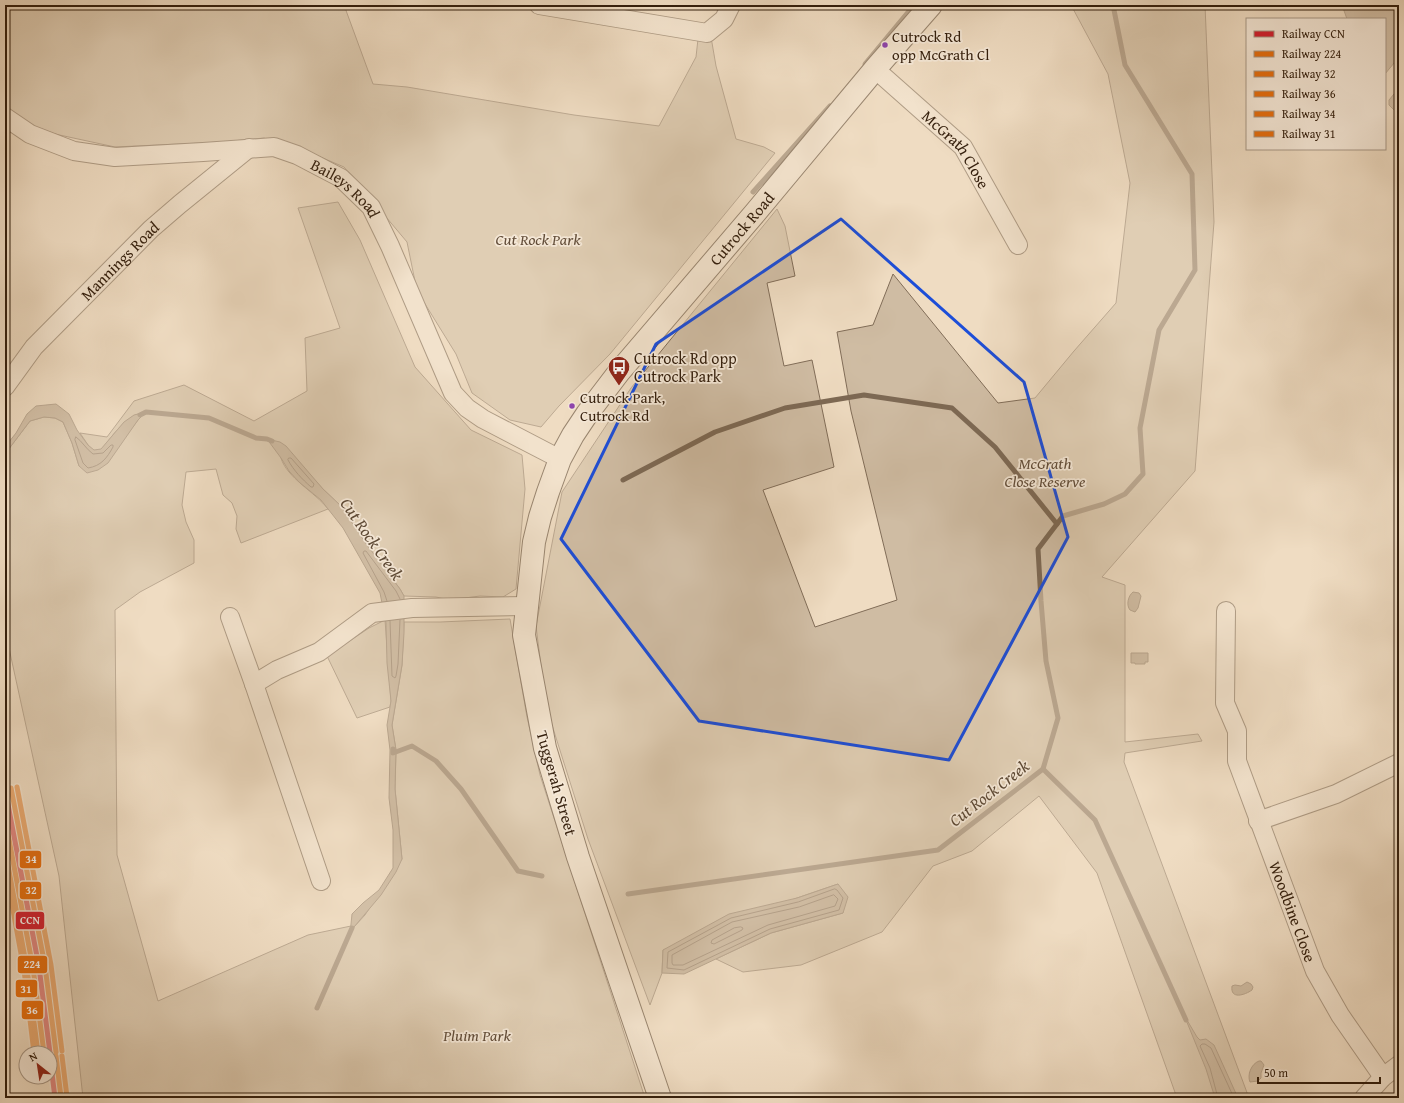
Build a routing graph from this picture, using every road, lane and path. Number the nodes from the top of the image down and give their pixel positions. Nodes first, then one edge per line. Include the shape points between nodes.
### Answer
1 (539, 5) edge
2 (731, 5) edge
3 (932, 5) edge
4 (875, 69) junction
5 (5, 117) edge
6 (249, 148) junction
7 (1018, 245) dead end
8 (5, 387) edge
9 (560, 459) junction
10 (527, 606) junction
11 (1226, 611) dead end
12 (230, 617) dead end
13 (254, 684) junction
14 (1399, 763) edge
15 (1258, 821) junction
16 (321, 881) dead end
17 (1399, 1066) edge
18 (1383, 1077) junction
19 (660, 1098) edge
20 (1364, 1098) edge

1 - 2 street via 707,33 724,19
3 - 4 street, Cutrock Road
4 - 7 street, McGrath Close via 963,147
4 - 9 street, Cutrock Road via 619,372 587,414
5 - 6 street, Baileys Road via 30,134 74,151 115,157
6 - 8 street, Mannings Road via 151,229 34,347
6 - 9 street, Baileys Road via 274,147 297,155 341,178 371,207 453,393 482,419
9 - 10 street, Tuggerah Street via 534,542
10 - 13 street via 412,608 372,613 319,652 277,670
10 - 19 street, Tuggerah Street via 524,635 544,748 578,857
11 - 15 street, Woodbine Close via 1225,703 1237,731 1237,761
12 - 13 street
13 - 16 street
14 - 15 street via 1336,794
15 - 18 street, Woodbine Close via 1316,971 1340,1015
17 - 18 street
18 - 20 street

